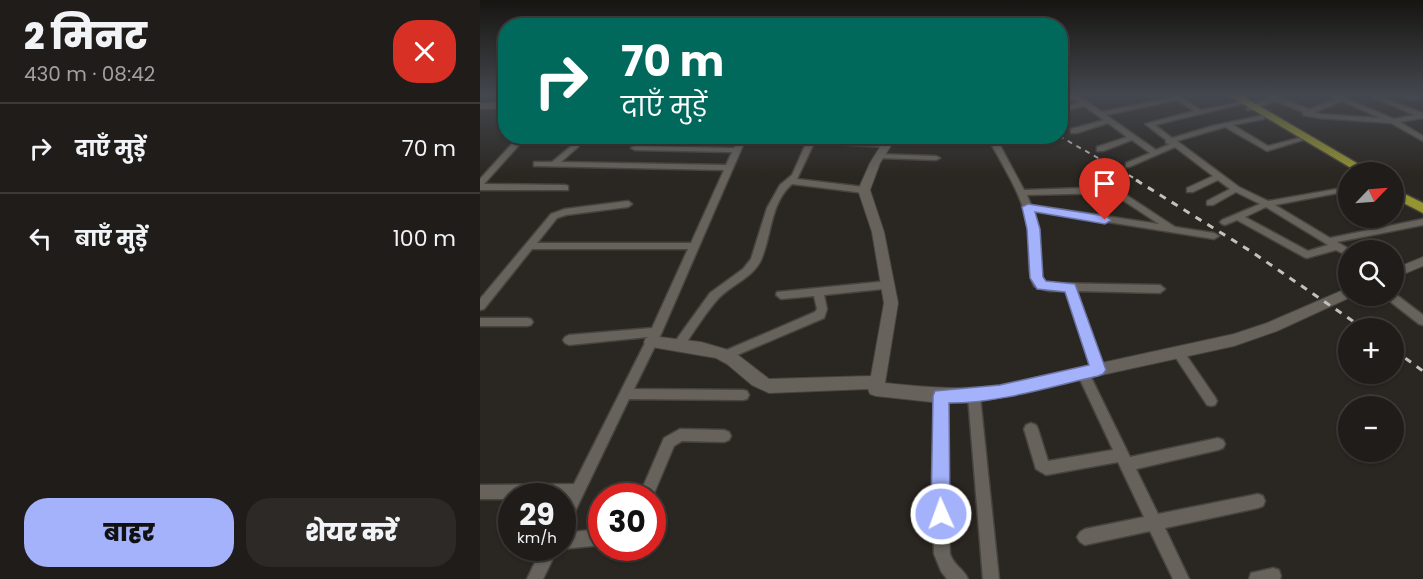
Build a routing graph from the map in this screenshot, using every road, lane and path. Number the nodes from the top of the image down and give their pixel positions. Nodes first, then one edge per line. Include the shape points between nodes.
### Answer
1 (1100, 123) edge
2 (1114, 123) edge
3 (1150, 123) edge
4 (1229, 123) edge
5 (1273, 123) edge
6 (1277, 123) edge
7 (1396, 123) edge
8 (1227, 125) junction
9 (1074, 131) dead end
10 (1133, 137) junction
11 (1423, 139) edge
12 (1303, 142) junction
13 (1172, 143) junction
14 (517, 144) edge
15 (740, 144) edge
16 (810, 144) edge
17 (856, 144) edge
18 (995, 144) edge
19 (575, 145) dead end
20 (886, 146) edge
21 (635, 148) dead end
22 (1100, 149) dead end
23 (737, 150) junction
24 (1155, 153) junction
25 (936, 158) dead end
26 (1338, 162) edge
27 (1348, 162) edge
28 (555, 163) junction
29 (537, 164) dead end
30 (1129, 165) dead end
31 (729, 168) junction
32 (1217, 177) junction
33 (792, 181) junction
34 (480, 185) edge
35 (565, 188) dead end
36 (1236, 189) junction
37 (864, 190) junction
38 (1190, 190) dead end
39 (1338, 191) edge
40 (1023, 193) junction
41 (1404, 193) edge
42 (1404, 199) edge
43 (1210, 203) dead end
44 (1423, 203) edge
45 (628, 204) dead end
46 (1267, 204) junction
47 (1028, 207) junction
48 (1423, 209) edge
49 (1237, 216) junction
50 (1225, 222) dead end
51 (1423, 222) edge
52 (1173, 230) junction
53 (1214, 236) dead end
54 (1328, 240) junction
55 (528, 246) junction
56 (693, 246) junction
57 (1338, 246) joint
58 (1423, 261) edge
59 (1404, 270) edge
60 (888, 285) junction
61 (1071, 288) junction
62 (1160, 289) dead end
63 (818, 291) junction
64 (781, 295) dead end
65 (1338, 297) edge
66 (1404, 303) edge
67 (480, 306) edge
68 (1418, 310) edge
69 (1423, 321) edge
70 (480, 322) edge
71 (527, 322) dead end
72 (654, 337) junction
73 (569, 339) dead end
74 (678, 346) junction
75 (1178, 352) junction
76 (726, 355) junction
77 (1091, 371) junction
78 (877, 382) junction
79 (625, 394) junction
80 (743, 395) dead end
81 (941, 396) junction
82 (974, 396) junction
83 (1211, 401) dead end
84 (1031, 429) dead end
85 (724, 436) dead end
86 (1218, 444) dead end
87 (1125, 460) junction
88 (652, 483) edge
89 (578, 491) junction
90 (480, 492) edge
91 (576, 495) edge
92 (1258, 501) dead end
93 (1154, 522) junction
94 (1084, 537) dead end
95 (544, 561) edge
96 (535, 579) edge
97 (960, 579) edge
98 (991, 579) edge
99 (1181, 579) edge

1 - 9 street
2 - 10 street
3 - 13 street
4 - 8 street
5 - 12 main road
6 - 27 main road
7 - 11 street
8 - 12 street via 1267,149
8 - 13 street
10 - 22 street
10 - 24 street
12 - 26 main road
13 - 24 street
13 - 32 street
14 - 34 street
15 - 23 street
16 - 33 street
17 - 20 street
18 - 40 street
19 - 28 street
20 - 25 street
20 - 37 street
21 - 23 street
23 - 31 street
24 - 30 street
28 - 29 street
28 - 31 street
31 - 56 street
32 - 36 street
32 - 38 street
33 - 37 street
33 - 74 street via 783,187 771,208 754,264 714,296
34 - 35 street
36 - 43 street
36 - 46 street
37 - 60 street via 878,232
39 - 46 street
40 - 47 street
40 - 52 street via 1114,190
41 - 44 main road
42 - 48 main road
45 - 55 street via 559,213
46 - 49 street
46 - 54 street
47 - 52 street
47 - 61 street via 1034,229 1036,278 1042,286
49 - 50 street
49 - 57 street via 1307,255
51 - 54 street
52 - 53 street
54 - 57 street
55 - 56 street
55 - 67 street
56 - 72 street
58 - 59 street
60 - 63 street
60 - 78 street via 890,318
61 - 62 street
61 - 77 street
63 - 64 street
63 - 76 street via 820,315
65 - 75 street via 1234,340
66 - 68 street
68 - 69 street
70 - 71 street
72 - 73 street
72 - 74 street
72 - 79 street
74 - 76 street
75 - 77 street
75 - 83 street
76 - 78 street via 761,384 769,386
77 - 82 street
77 - 87 street
78 - 81 street via 876,389
79 - 80 street
79 - 89 street
81 - 82 street
81 - 97 street via 942,554 946,566
82 - 98 street
84 - 87 street via 1041,464 1046,468
85 - 88 street via 674,438
86 - 87 street
87 - 93 street
89 - 90 street
89 - 91 street
92 - 93 street
93 - 94 street
93 - 99 street
95 - 96 street

